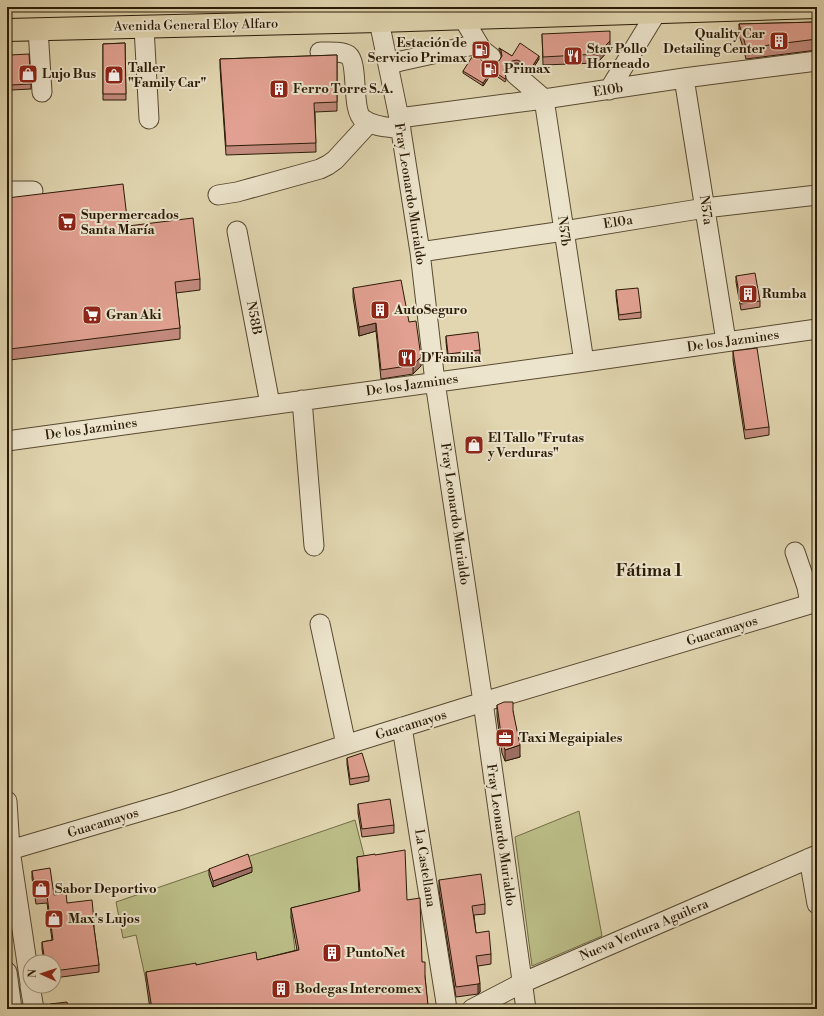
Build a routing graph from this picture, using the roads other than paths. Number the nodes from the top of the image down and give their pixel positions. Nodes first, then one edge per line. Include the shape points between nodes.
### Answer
1 (817, 7) edge
2 (656, 12) junction
3 (463, 18) junction
4 (380, 21) junction
5 (144, 27) junction
6 (38, 29) junction
7 (7, 30) edge
8 (320, 52) dead end
9 (817, 61) edge
10 (388, 65) junction
11 (516, 74) dead end
12 (684, 78) junction
13 (614, 82) junction
14 (42, 92) dead end
15 (538, 94) junction
16 (149, 119) dead end
17 (369, 123) junction
18 (400, 124) junction
19 (33, 191) dead end
20 (7, 192) edge
21 (817, 195) edge
22 (218, 196) dead end
23 (705, 208) junction
24 (564, 231) junction
25 (237, 232) dead end
26 (420, 252) junction
27 (817, 330) edge
28 (726, 342) junction
29 (584, 362) junction
30 (436, 382) junction
31 (302, 400) junction
32 (270, 404) junction
33 (7, 440) edge
34 (314, 546) dead end
35 (795, 552) dead end
36 (814, 603) edge
37 (320, 624) dead end
38 (483, 702) junction
39 (402, 727) junction
40 (345, 745) junction
41 (7, 801) edge
42 (9, 850) edge
43 (813, 856) edge
44 (817, 904) edge
45 (25, 954) edge
46 (7, 972) edge
47 (522, 983) junction
48 (32, 994) edge
49 (10, 1006) edge
50 (34, 1009) edge
51 (447, 1009) edge
52 (472, 1009) edge
53 (526, 1009) edge

1 - 2 main road, Avenida General Eloy Alfaro
2 - 3 main road, Avenida General Eloy Alfaro
2 - 13 street
3 - 4 main road, Avenida General Eloy Alfaro
3 - 10 street via 484,51 401,61
4 - 5 main road, Avenida General Eloy Alfaro
4 - 10 street, Fray Leonardo Murialdo
5 - 6 main road, Avenida General Eloy Alfaro
5 - 16 street
6 - 7 main road, Avenida General Eloy Alfaro
6 - 14 street
8 - 17 street via 347,54 351,59 357,107 361,118
9 - 12 street, E10b
10 - 18 street, Fray Leonardo Murialdo
11 - 15 street
12 - 13 street, E10b
12 - 23 street, N57a
13 - 15 street, E10b
15 - 18 street, E10b
15 - 24 street, N57b
17 - 18 street, E10b via 378,126
17 - 22 street via 335,160 320,169
18 - 26 street, Fray Leonardo Murialdo
19 - 20 street
21 - 23 street, E10a
23 - 24 street, E10a
23 - 28 street, N57a
24 - 26 street, E10a
24 - 29 street, N57b
25 - 32 street, N58B
26 - 30 street, Fray Leonardo Murialdo
27 - 28 street, De los Jazmines
28 - 29 street, De los Jazmines
29 - 30 street, De los Jazmines
30 - 31 street, De los Jazmines
30 - 38 street, Fray Leonardo Murialdo
31 - 32 street, De los Jazmines
31 - 34 street
32 - 33 street, De los Jazmines
35 - 36 street
36 - 38 street, Guacamayos
37 - 40 street
38 - 39 street, Guacamayos
38 - 47 street, Fray Leonardo Murialdo
39 - 40 street, Guacamayos
39 - 51 street, La Castellana
40 - 42 street, Guacamayos via 176,801
41 - 42 street
42 - 45 street
43 - 44 street
43 - 47 street, Nueva Ventura Aguilera
46 - 49 street
47 - 52 street, Nueva Ventura Aguilera
47 - 53 street, Fray Leonardo Murialdo
48 - 50 street

